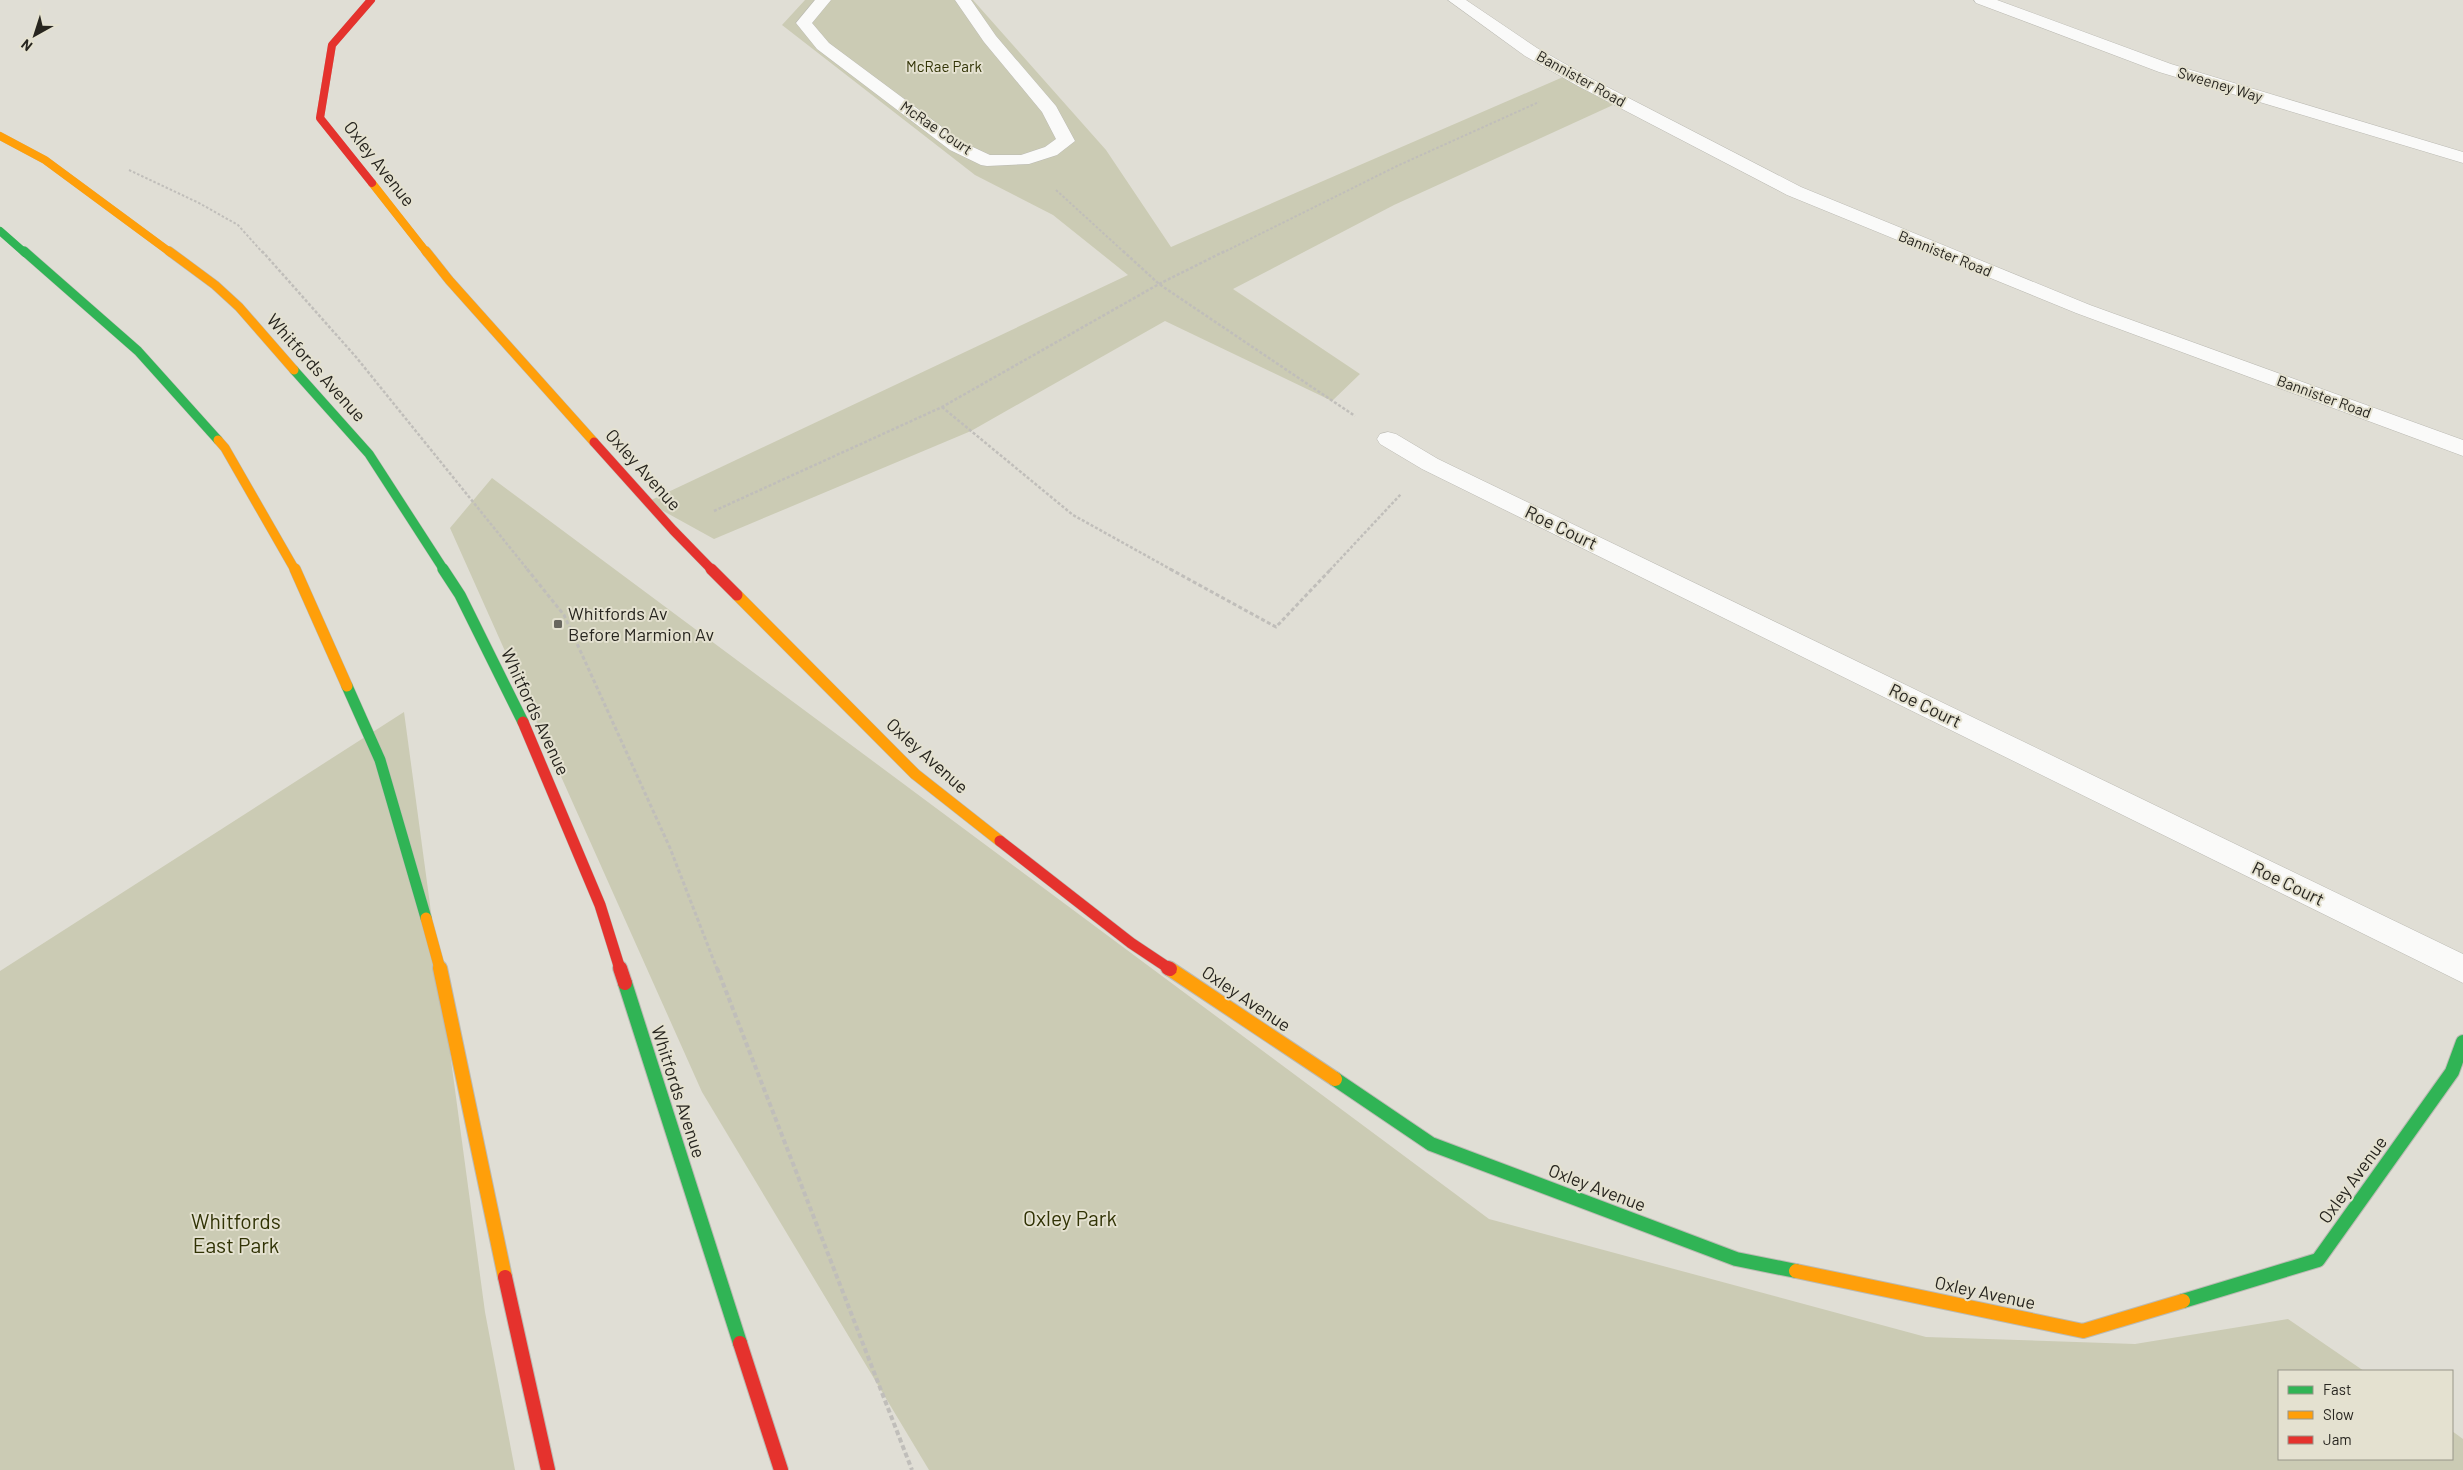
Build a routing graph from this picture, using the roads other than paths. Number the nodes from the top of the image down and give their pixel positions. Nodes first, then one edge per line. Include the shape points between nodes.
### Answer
1 (372, 0) edge
2 (823, 0) edge
3 (963, 0) edge
4 (1456, 0) edge
5 (1982, 0) edge
6 (0, 136) edge
7 (2463, 158) edge
8 (0, 231) edge
9 (1388, 439) road end
10 (2463, 448) edge
11 (2463, 969) edge
12 (2463, 1042) edge
13 (548, 1470) edge
14 (781, 1470) edge

1 - 12 main road, Oxley Avenue via 332,44 320,118 449,280 673,530 915,774 1131,943 1431,1144 1736,1259 2083,1331 2318,1260 2452,1072
2 - 3 street, McRae Court via 804,23 823,46 956,146 987,162 1024,160 1066,141 1050,110 990,39
4 - 10 street, Bannister Road via 1531,52 1584,82 1794,191 2083,309
5 - 7 street, Sweeney Way via 2166,68
6 - 14 main road, Whitfords Avenue via 44,160 215,285 239,307 370,454 460,595 526,729 600,905
8 - 13 main road via 138,351 225,448 293,565 376,751 440,967
9 - 11 street, Roe Court via 1430,464

